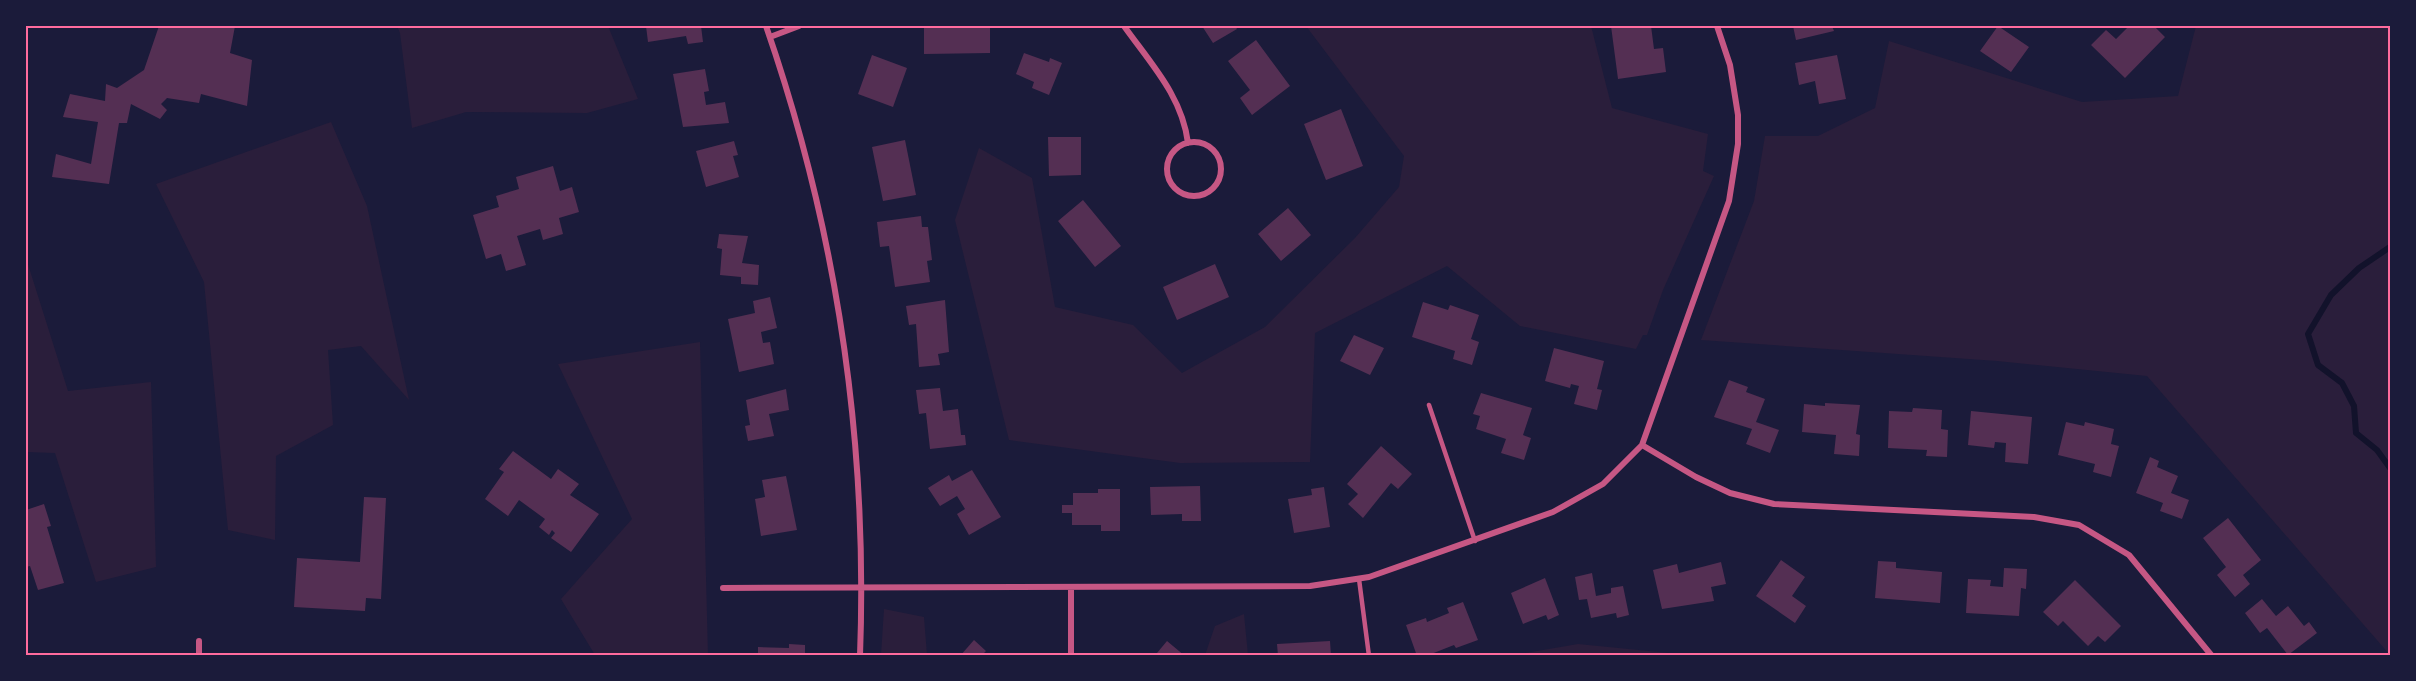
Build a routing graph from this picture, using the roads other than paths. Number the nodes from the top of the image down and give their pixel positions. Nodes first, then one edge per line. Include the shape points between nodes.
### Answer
1 (766, 26) edge
2 (800, 26) edge
3 (1124, 26) edge
4 (1717, 26) edge
5 (770, 37) junction
6 (1188, 143) junction
7 (1429, 405) dead end
8 (1642, 445) junction
9 (1475, 541) junction
10 (1359, 579) junction
11 (723, 588) dead end
12 (862, 588) junction
13 (1071, 588) junction
14 (199, 641) dead end
15 (199, 656) edge
16 (860, 656) edge
17 (1071, 656) edge
18 (1369, 656) edge
19 (2212, 656) edge

1 - 5 street
2 - 5 street
3 - 6 street via 1174,97 1185,120
4 - 8 street via 1730,65 1738,115 1738,144 1729,201
5 - 12 street via 811,173 842,327 859,491
6 - 6 street via 1172,154 1167,171 1175,188 1183,194 1201,195 1216,185 1219,158 1206,145
7 - 9 lane
8 - 9 street via 1603,484 1580,499
8 - 19 street via 1730,493 1774,504 2034,517 2079,525 2129,555
9 - 10 street
10 - 13 street via 1310,586
10 - 18 lane
11 - 12 street
12 - 13 street
12 - 16 street
13 - 17 street
14 - 15 street

